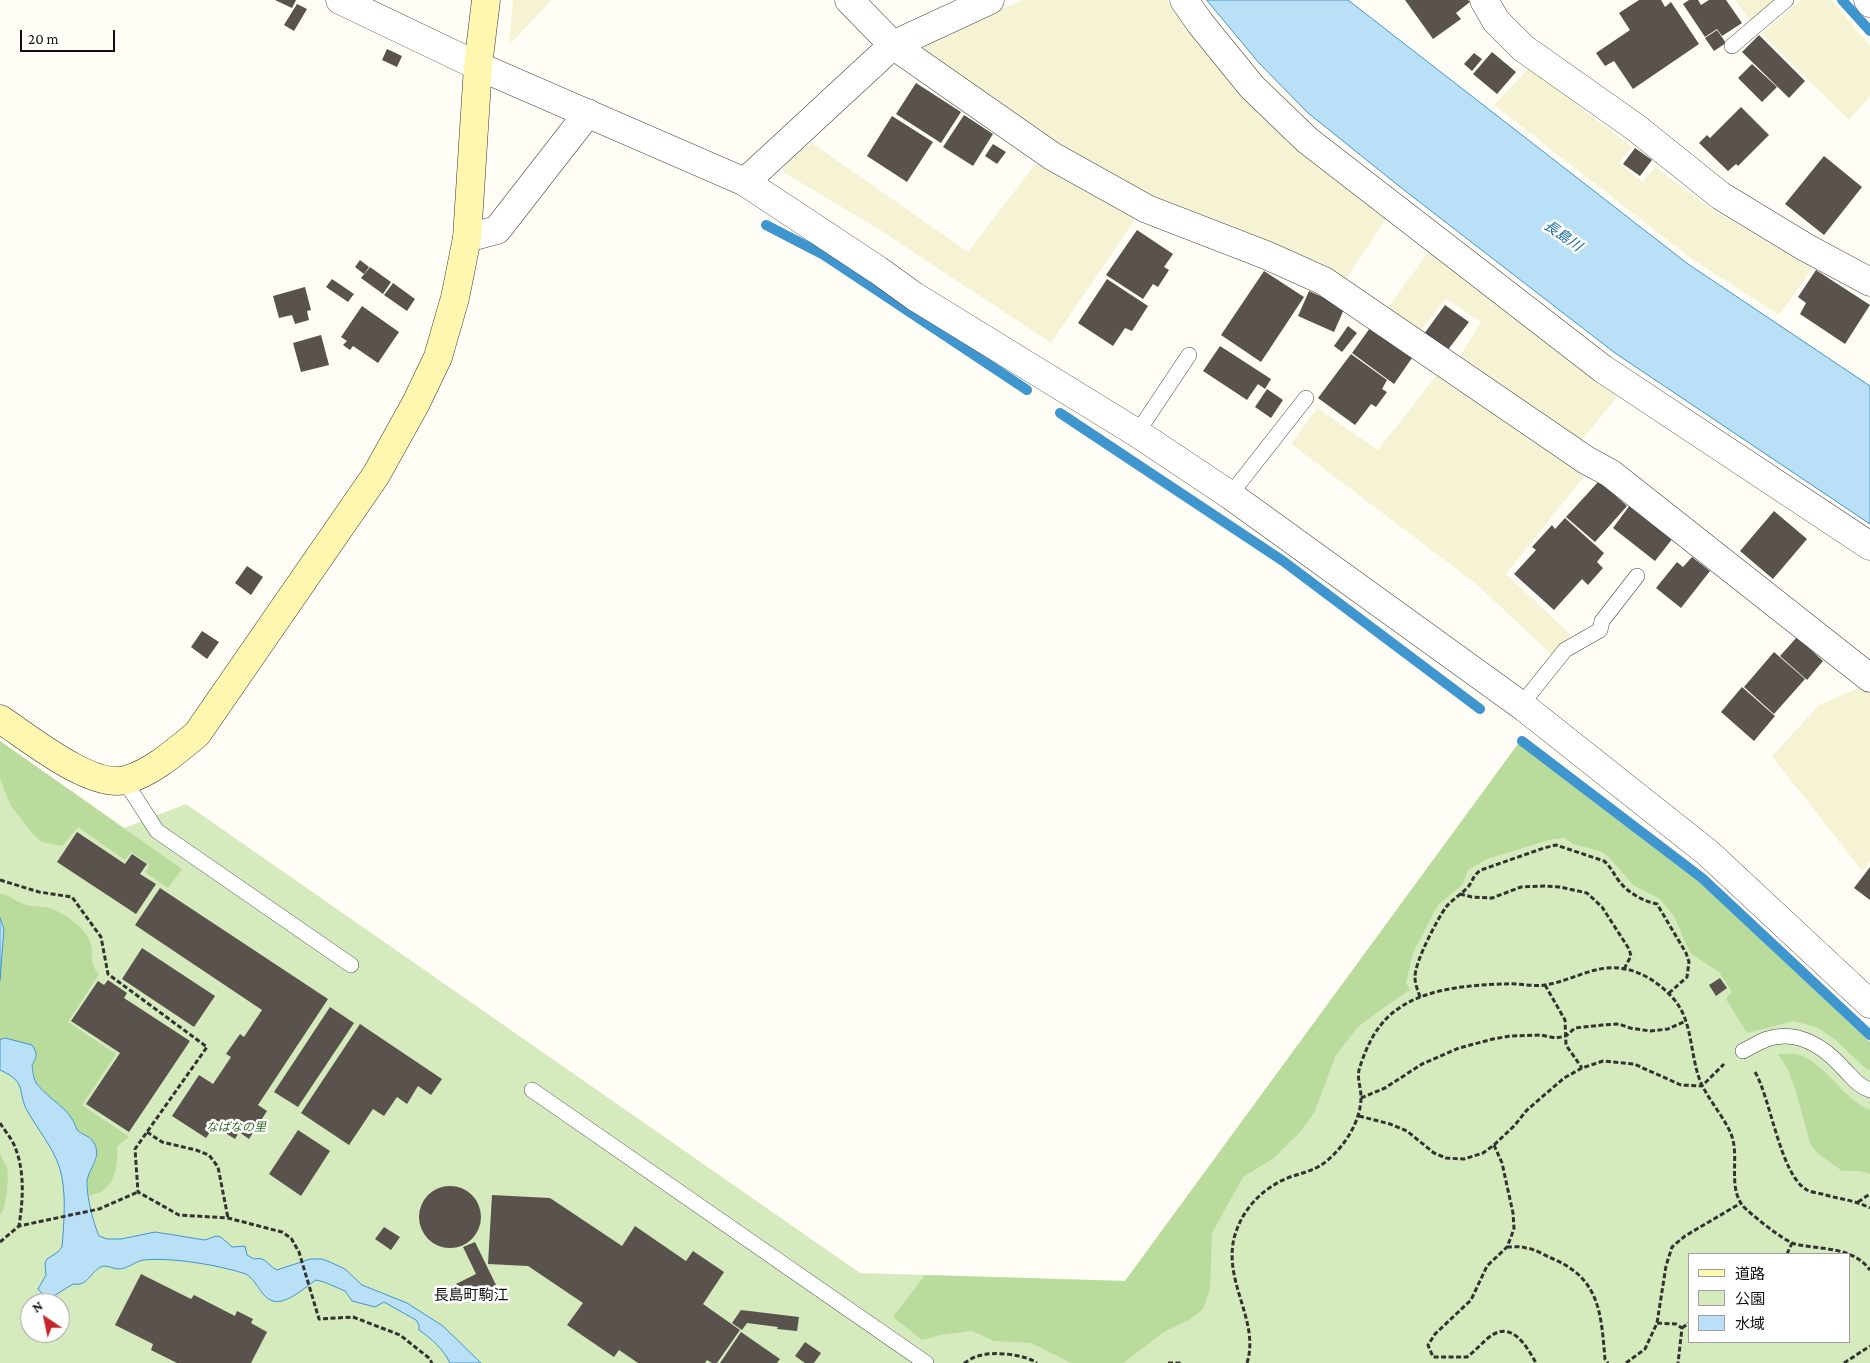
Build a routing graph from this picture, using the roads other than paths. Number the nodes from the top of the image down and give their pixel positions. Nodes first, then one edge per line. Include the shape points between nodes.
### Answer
1 (340, 0) edge
2 (486, 0) edge
3 (849, 0) edge
4 (990, 0) edge
5 (1184, 0) edge
6 (1484, 0) edge
7 (1786, 0) edge
8 (893, 45) junction
9 (1732, 46) dead end
10 (478, 66) junction
11 (588, 113) junction
12 (745, 182) junction
13 (467, 238) junction
14 (1870, 282) edge
15 (1189, 356) dead end
16 (1306, 398) dead end
17 (1137, 432) junction
18 (1230, 495) junction
19 (1870, 546) edge
20 (1637, 576) dead end
21 (1866, 667) edge
22 (1521, 705) junction
23 (0, 719) edge
24 (124, 780) junction
25 (350, 965) dead end
26 (1870, 1004) edge
27 (1742, 1051) road end
28 (532, 1090) dead end
29 (1870, 1090) edge
30 (926, 1363) edge

1 - 10 street
2 - 10 street
3 - 8 street
4 - 8 street
5 - 19 street via 1252,86 1307,140 1604,369
6 - 14 street via 1496,21 1523,48 1635,126 1721,196
7 - 9 lane
8 - 12 street
8 - 21 street via 1052,156 1147,209 1324,281 1586,460 1610,473
10 - 11 street
10 - 13 street
11 - 12 street
11 - 13 street via 497,230
12 - 17 street via 914,296
13 - 24 street via 455,298 438,357 376,475 197,734 146,771
15 - 17 lane
16 - 18 lane
17 - 18 street
18 - 22 street
20 - 22 lane via 1602,621 1600,630 1565,650
22 - 26 street via 1708,853
23 - 24 street via 72,767 101,780
24 - 25 lane via 157,831
27 - 29 lane via 1768,1039 1784,1036 1804,1039 1837,1061 1861,1087
28 - 30 lane

